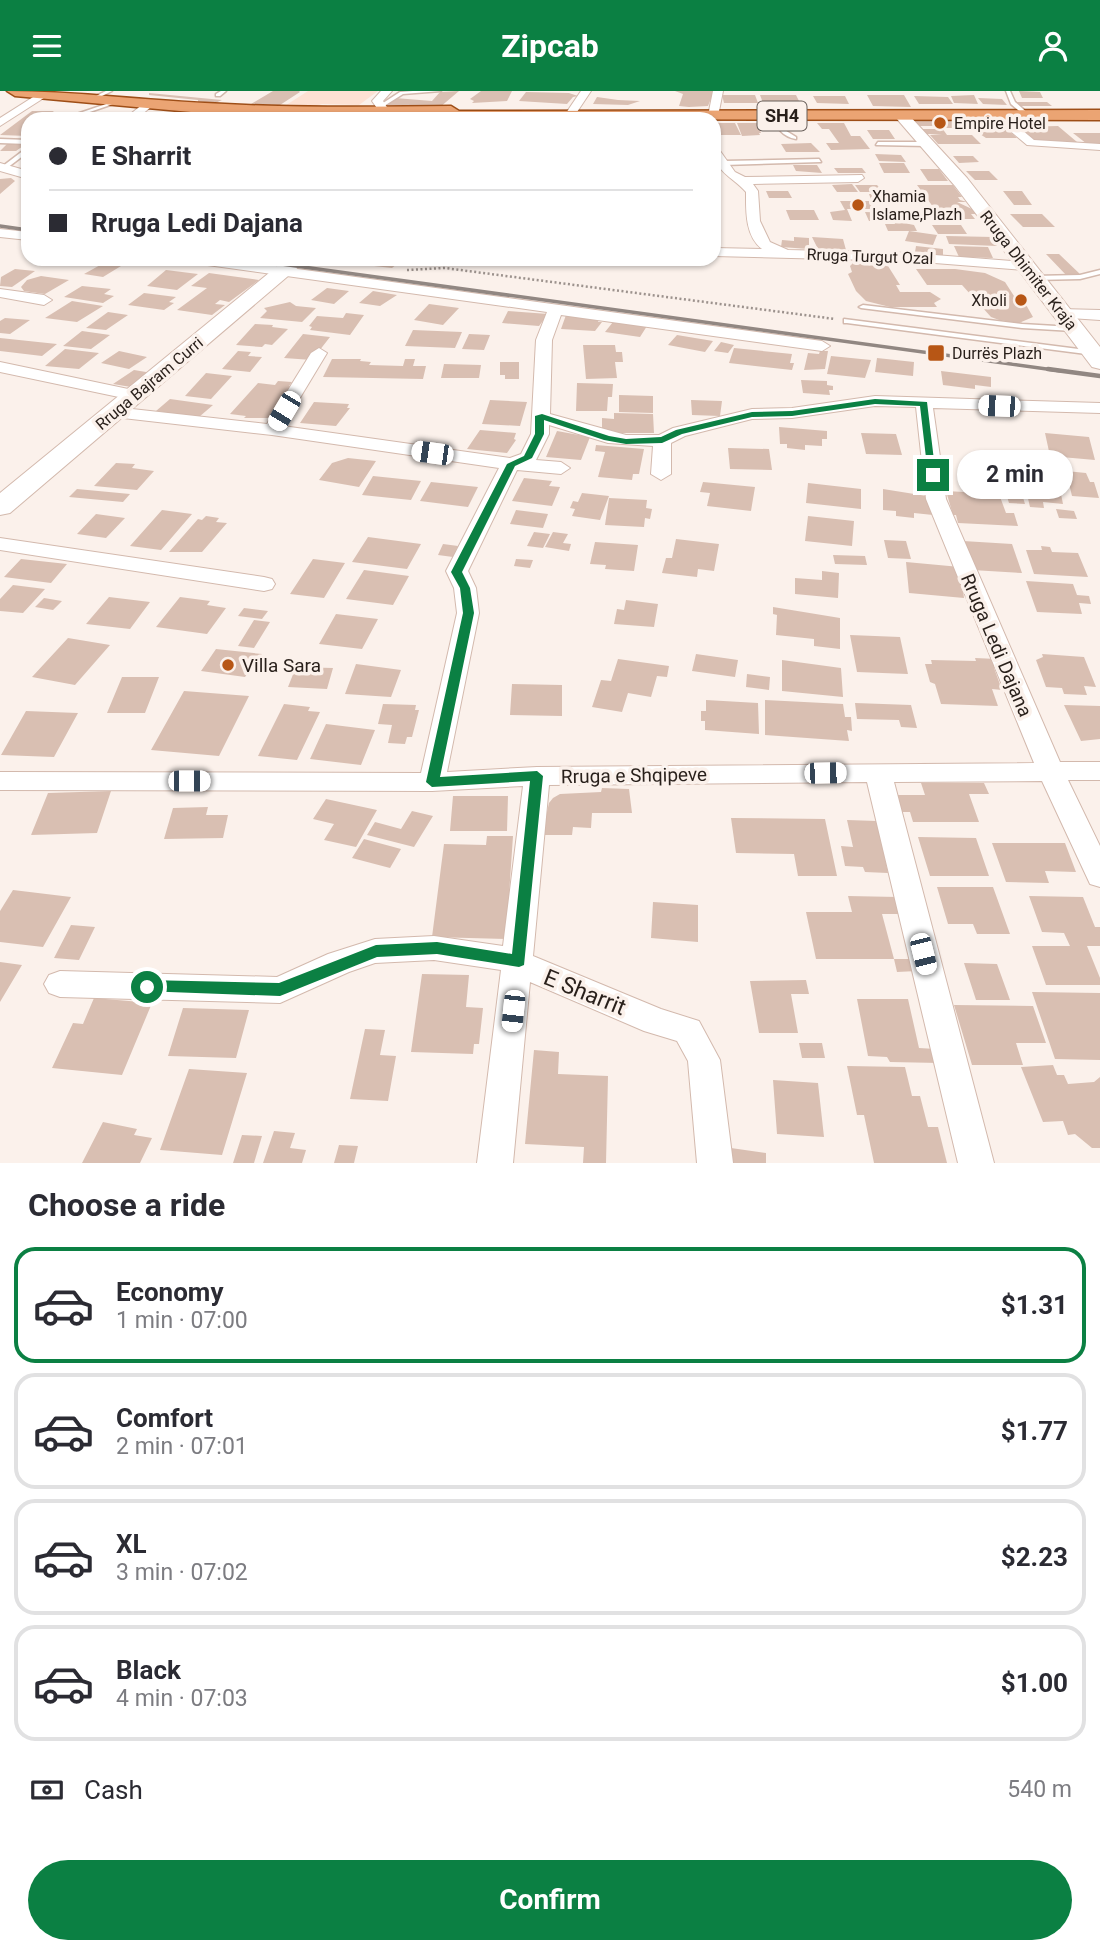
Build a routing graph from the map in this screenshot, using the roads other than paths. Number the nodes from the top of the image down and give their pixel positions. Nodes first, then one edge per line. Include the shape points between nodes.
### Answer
1 (15, 91) edge
2 (387, 91) edge
3 (586, 91) edge
4 (718, 91) edge
5 (1008, 91) edge
6 (439, 92) edge
7 (45, 94) junction
8 (115, 96) edge
9 (150, 103) junction
10 (383, 108) junction
11 (80, 112) edge
12 (138, 112) edge
13 (256, 112) edge
14 (347, 112) edge
15 (422, 112) edge
16 (572, 112) edge
17 (705, 112) edge
18 (775, 115) junction
19 (902, 115) junction
20 (1100, 115) edge
21 (721, 116) edge
22 (999, 116) junction
23 (1028, 116) junction
24 (0, 124) edge
25 (794, 138) dead end
26 (0, 141) edge
27 (21, 142) edge
28 (878, 144) dead end
29 (927, 144) junction
30 (1100, 147) edge
31 (21, 154) edge
32 (819, 161) dead end
33 (2, 167) edge
34 (727, 171) edge
35 (21, 173) edge
36 (859, 179) dead end
37 (2, 235) edge
38 (21, 236) edge
39 (721, 252) edge
40 (783, 252) junction
41 (290, 266) edge
42 (297, 266) edge
43 (1030, 272) junction
44 (1100, 272) edge
45 (0, 293) edge
46 (44, 300) dead end
47 (863, 307) dead end
48 (556, 308) junction
49 (1100, 315) edge
50 (847, 321) road end
51 (1067, 321) junction
52 (822, 346) dead end
53 (319, 353) dead end
54 (1098, 359) edge
55 (0, 367) edge
56 (18, 372) junction
57 (0, 386) edge
58 (133, 395) junction
59 (924, 404) junction
60 (1100, 408) edge
61 (114, 412) junction
62 (539, 416) junction
63 (272, 430) junction
64 (662, 440) junction
65 (511, 464) junction
66 (561, 468) dead end
67 (661, 474) dead end
68 (0, 507) edge
69 (0, 544) edge
70 (264, 585) dead end
71 (1100, 771) edge
72 (878, 772) junction
73 (1051, 772) junction
74 (537, 776) junction
75 (0, 781) edge
76 (432, 782) junction
77 (1100, 876) edge
78 (519, 961) junction
79 (60, 984) dead end
80 (495, 1163) edge
81 (715, 1163) edge
82 (976, 1163) edge

1 - 7 main road, SH4
2 - 10 street via 377,101
3 - 16 street
4 - 17 street
5 - 23 lane via 1013,103
6 - 10 lane via 401,93
7 - 8 main road, SH4
7 - 24 street
8 - 9 main road, SH4
8 - 11 lane
9 - 12 street
9 - 13 main road, SH4
10 - 14 main road, SH4
10 - 15 main road, SH4
18 - 19 main road, SH4
18 - 21 main road, SH4
18 - 25 lane via 781,130
19 - 22 main road, SH4
19 - 29 street, Rruga Dhimiter Kraja
20 - 23 main road, SH4
22 - 23 main road, SH4
22 - 30 street via 1031,143
26 - 27 lane
28 - 29 lane
29 - 43 street, Rruga Dhimiter Kraja
31 - 33 lane
32 - 34 lane
33 - 35 street
34 - 36 street
34 - 40 street via 752,191 755,229 764,244
37 - 38 street
39 - 40 street, Rruga Turgut Ozal
40 - 43 street, Rruga Turgut Ozal via 909,257
41 - 58 street, Rruga Bajram Curri
42 - 48 street
43 - 44 lane via 1080,277
43 - 51 street, Rruga Dhimiter Kraja
45 - 46 street
47 - 51 lane via 1022,327
48 - 52 street
48 - 62 street via 544,340
49 - 51 street
50 - 54 lane
51 - 54 street, Rruga Dhimiter Kraja
53 - 63 street
55 - 56 street
56 - 57 street
56 - 58 street
58 - 61 street, Rruga Bajram Curri
59 - 60 street
59 - 64 street via 875,401 752,414
59 - 73 street, Rruga Ledi Dajana via 936,499
61 - 63 street
61 - 68 street, Rruga Bajram Curri
62 - 64 street via 608,438
62 - 65 street via 540,434 528,458
63 - 65 street
64 - 67 street
65 - 66 street
65 - 76 street via 457,572 465,588 468,613
69 - 70 street
71 - 73 street, Rruga e Shqipeve
72 - 73 street, Rruga e Shqipeve
72 - 74 street, Rruga e Shqipeve
72 - 82 street
73 - 77 street, Rruga Ledi Dajana
74 - 76 street, Rruga e Shqipeve
74 - 78 street
75 - 76 street, Rruga e Shqipeve
78 - 79 street, E Sharrit via 437,948 388,950 280,990
78 - 80 street
78 - 81 street, E Sharrit via 688,1031 704,1060

